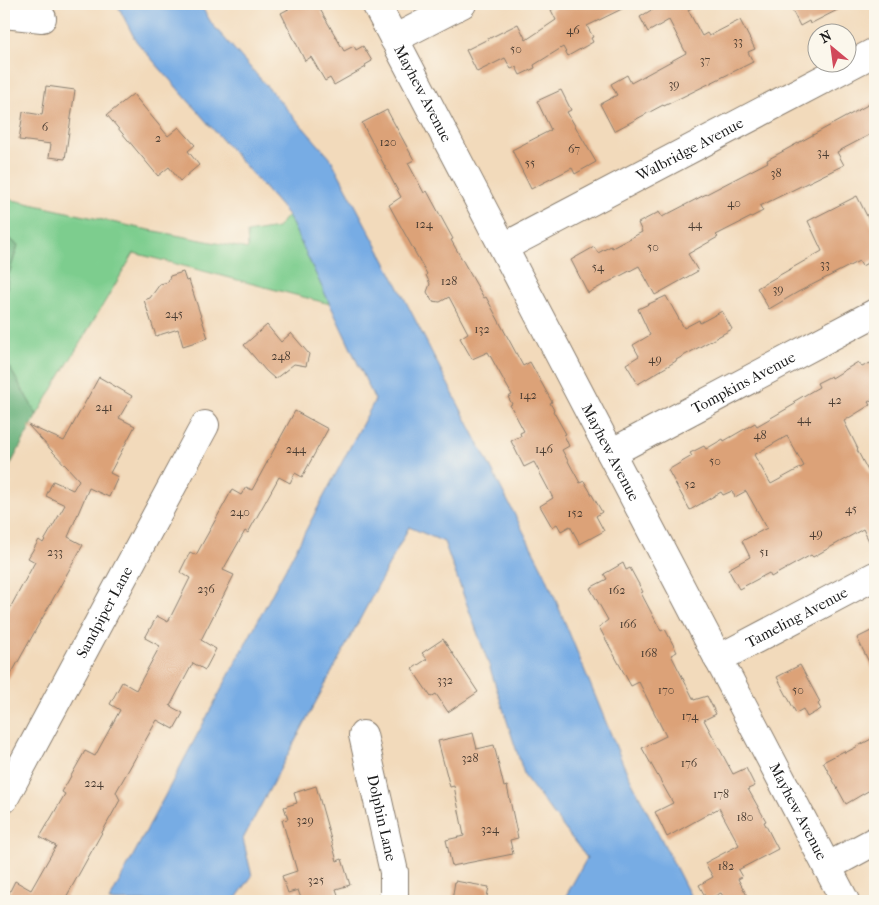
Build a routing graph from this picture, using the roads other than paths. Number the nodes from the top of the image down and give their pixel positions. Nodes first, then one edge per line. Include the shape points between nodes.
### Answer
1 (376, 4) edge
2 (462, 4) edge
3 (4, 14) edge
4 (42, 18) dead end
5 (394, 39) junction
6 (875, 52) edge
7 (504, 248) junction
8 (875, 313) edge
9 (205, 425) dead end
10 (611, 453) junction
11 (875, 576) edge
12 (718, 659) junction
13 (363, 735) dead end
14 (4, 799) edge
15 (875, 841) edge
16 (827, 867) junction
17 (394, 901) edge
18 (845, 901) edge

1 - 5 street, Mayhew Avenue
2 - 5 street
3 - 4 street
5 - 7 street, Mayhew Avenue
6 - 7 street, Walbridge Avenue
7 - 10 street, Mayhew Avenue
8 - 10 street, Tompkins Avenue
9 - 14 street, Sandpiper Lane
10 - 12 street, Mayhew Avenue
11 - 12 street, Tameling Avenue
12 - 16 street, Mayhew Avenue
13 - 17 street, Dolphin Lane via 394,872
15 - 16 street
16 - 18 street, Mayhew Avenue

